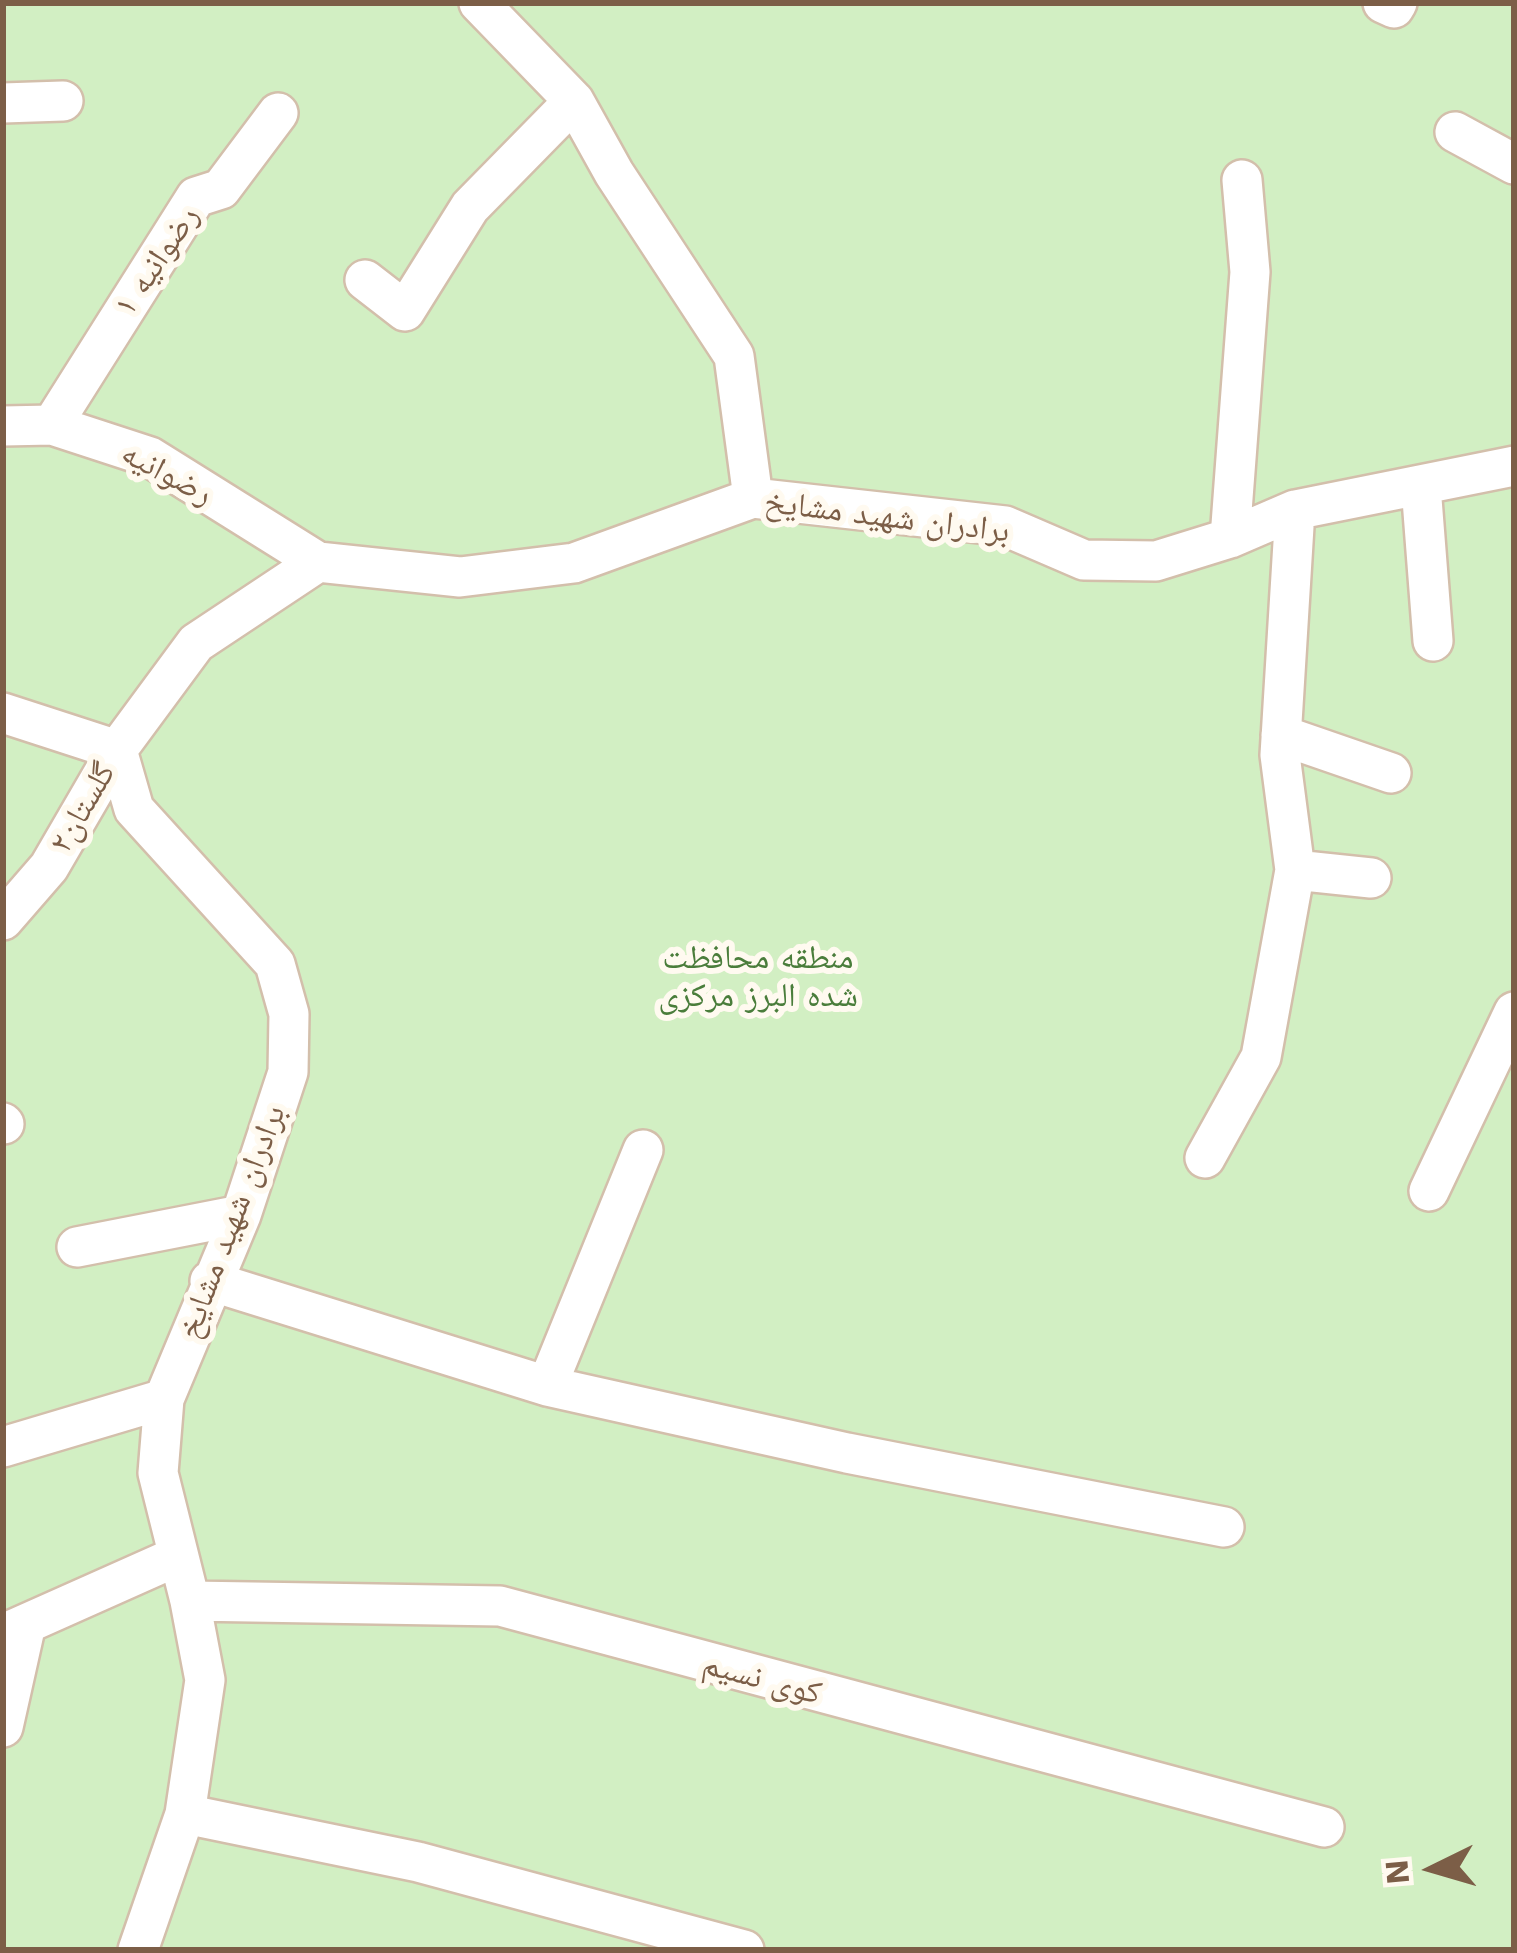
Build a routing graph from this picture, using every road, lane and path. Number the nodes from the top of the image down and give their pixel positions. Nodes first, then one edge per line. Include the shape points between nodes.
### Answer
1 (479, 3) edge
2 (1383, 3) edge
3 (1397, 3) edge
4 (63, 101) dead end
5 (574, 101) junction
6 (3, 103) edge
7 (278, 113) dead end
8 (1455, 132) dead end
9 (1514, 164) edge
10 (1242, 180) dead end
11 (365, 280) dead end
12 (52, 425) junction
13 (3, 426) edge
14 (1514, 466) edge
15 (1421, 486) junction
16 (753, 499) junction
17 (1295, 510) junction
18 (1230, 538) junction
19 (318, 562) junction
20 (1433, 640) dead end
21 (3, 713) edge
22 (1281, 735) junction
23 (117, 750) junction
24 (1391, 773) dead end
25 (1295, 870) junction
26 (1371, 878) dead end
27 (3, 920) edge
28 (1514, 1012) edge
29 (643, 1150) dead end
30 (1205, 1158) dead end
31 (1429, 1191) dead end
32 (241, 1215) junction
33 (77, 1247) dead end
34 (210, 1281) junction
35 (547, 1386) junction
36 (164, 1399) junction
37 (3, 1448) edge
38 (1224, 1528) dead end
39 (178, 1556) junction
40 (190, 1601) junction
41 (14, 1629) edge
42 (3, 1726) edge
43 (185, 1814) junction
44 (1324, 1827) dead end
45 (138, 1950) edge
46 (744, 1950) edge

1 - 5 street
2 - 3 street
4 - 6 street
5 - 11 street via 470,207 405,311
5 - 16 street via 734,356
7 - 12 street, رضوانیه ۱ via 221,189 196,197
8 - 9 street
10 - 18 street via 1250,272
12 - 13 street, رضوانیه
12 - 19 street, رضوانیه via 150,457
14 - 15 street, برادران شهید مشایخ
15 - 17 street, برادران شهید مشایخ
15 - 20 street
16 - 18 street, برادران شهید مشایخ via 1005,526 1084,560 1156,561
16 - 19 street, برادران شهید مشایخ via 574,562 460,577
17 - 18 street, برادران شهید مشایخ
17 - 22 street
19 - 23 street via 196,643
21 - 23 street
22 - 24 street
22 - 25 street
23 - 27 street, گلستان۲ via 49,867
23 - 32 street, برادران شهید مشایخ via 134,809 275,964 289,1014 288,1072
25 - 26 street
25 - 30 street via 1261,1057
28 - 31 street
29 - 35 street
32 - 33 street
32 - 34 street, برادران شهید مشایخ
34 - 35 street
34 - 36 street, برادران شهید مشایخ
35 - 38 street
36 - 37 street
36 - 39 street, برادران شهید مشایخ via 158,1473
39 - 40 street, برادران شهید مشایخ
39 - 41 street
40 - 43 street, برادران شهید مشایخ via 205,1680
40 - 44 street, کوی نسیم via 500,1606
41 - 42 street
43 - 45 street, برادران شهید مشایخ
43 - 46 street via 418,1862

